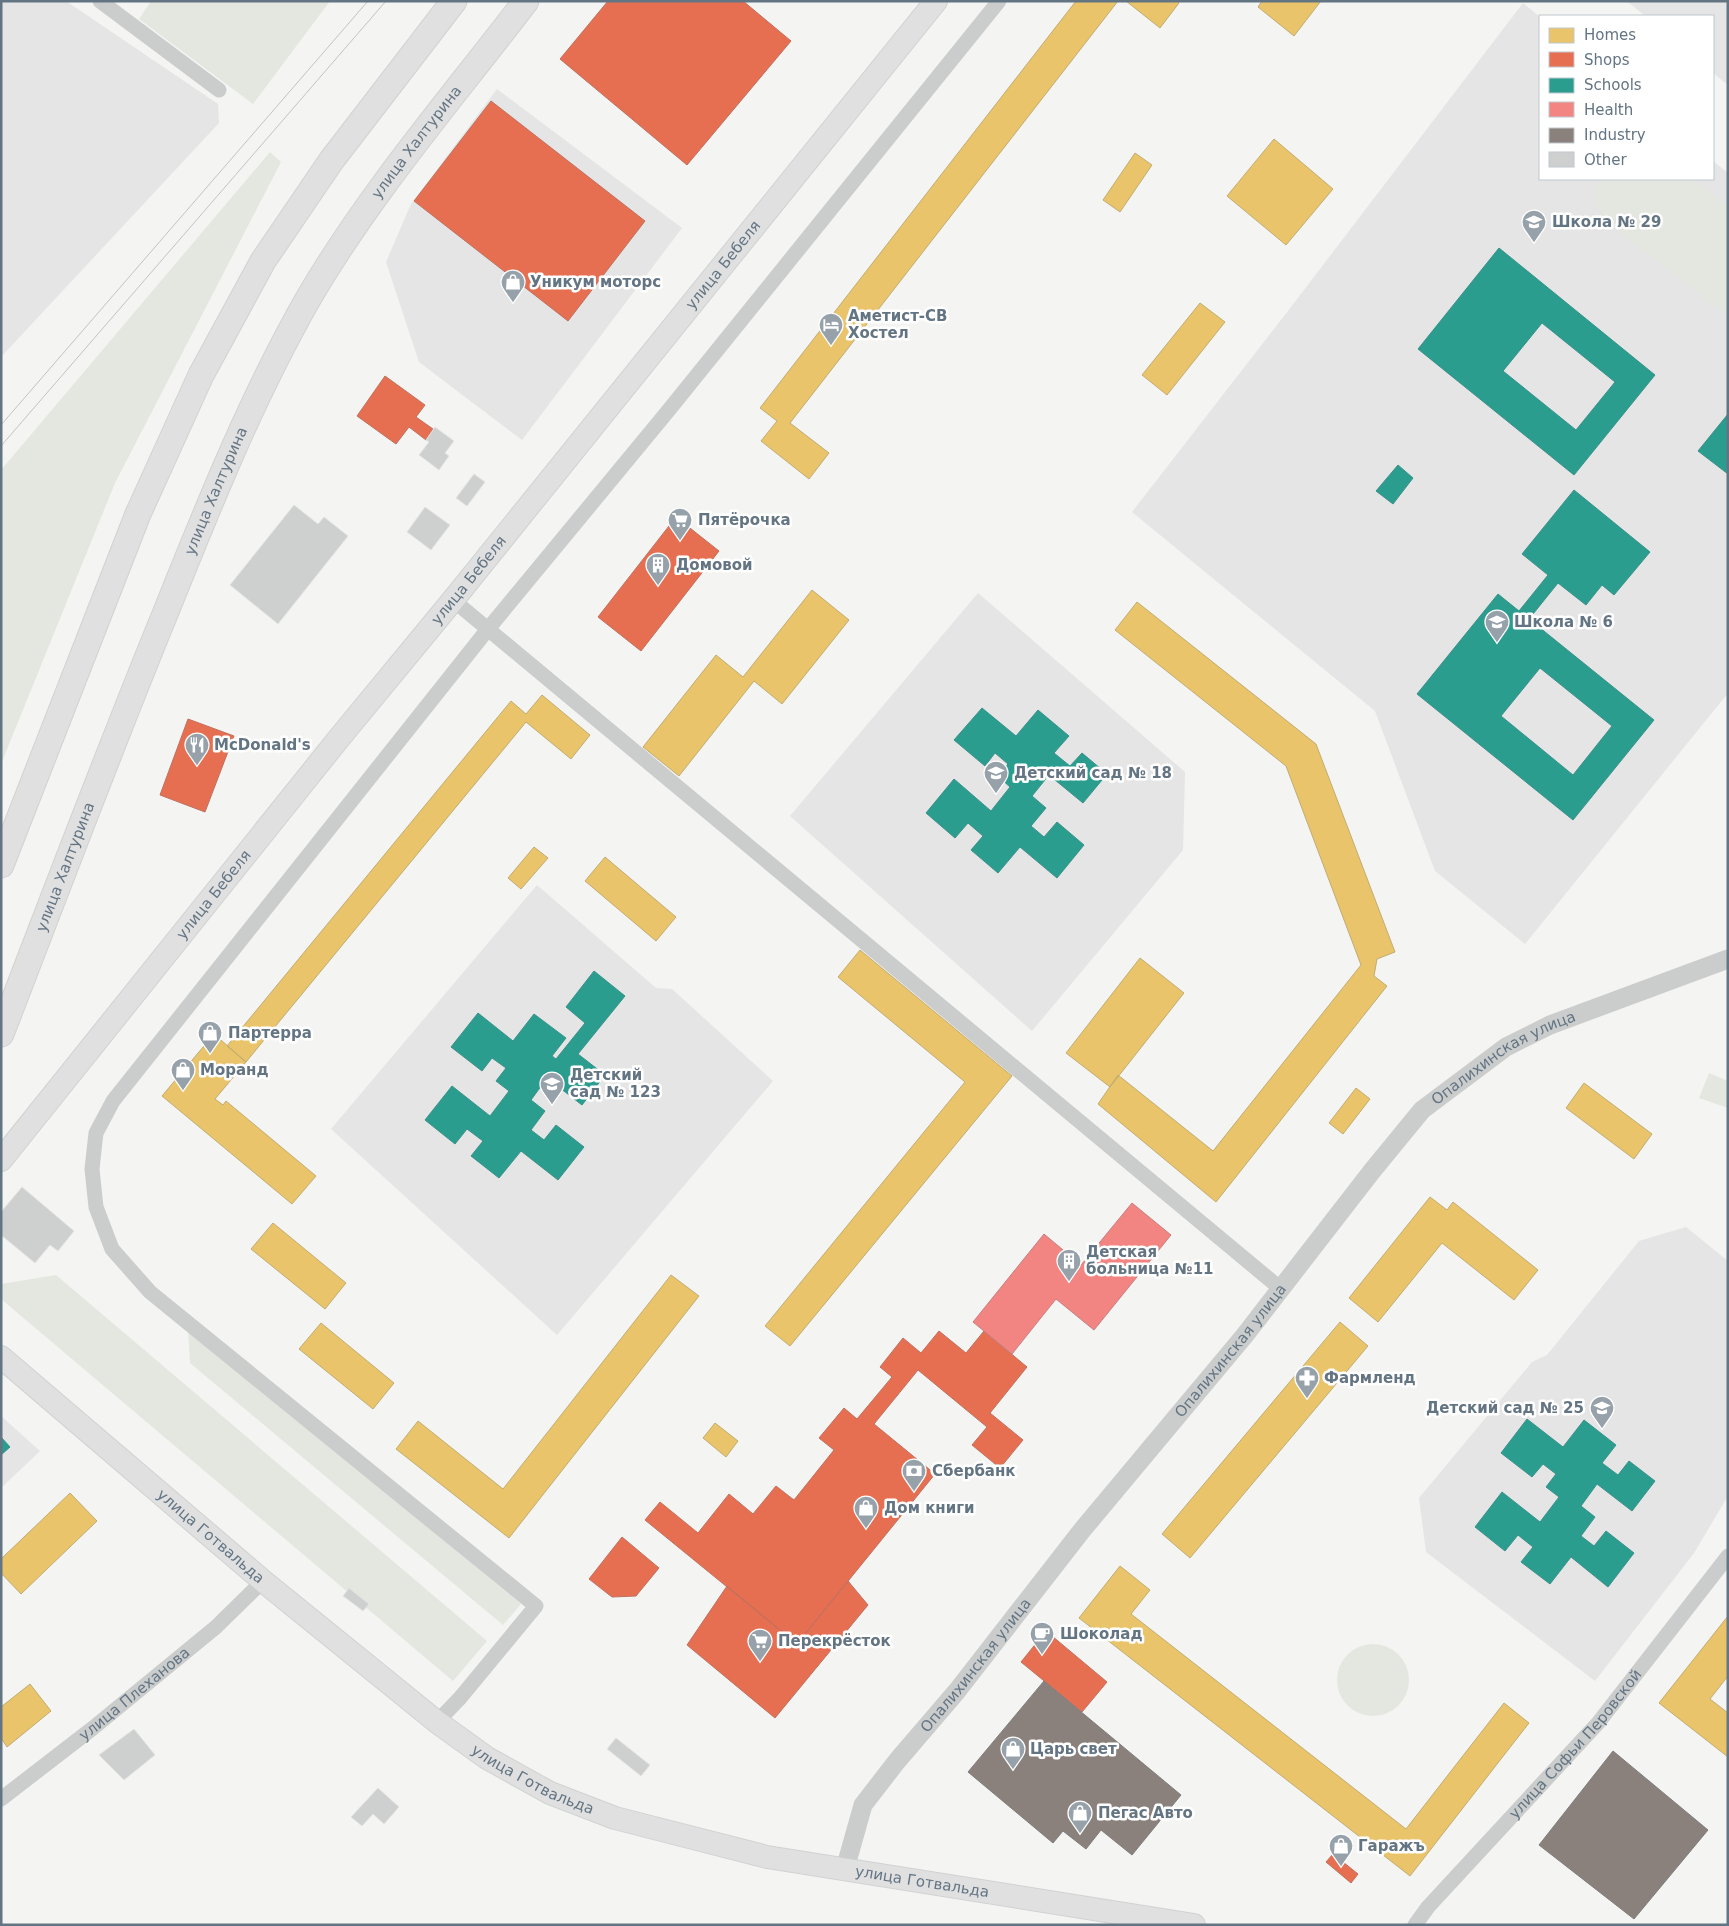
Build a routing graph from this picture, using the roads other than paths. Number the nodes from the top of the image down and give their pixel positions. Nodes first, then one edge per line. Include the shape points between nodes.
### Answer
1 (100, 1) edge
2 (454, 1) edge
3 (526, 1) edge
4 (936, 1) edge
5 (999, 1) edge
6 (219, 90) dead end
7 (453, 600) junction
8 (488, 629) junction
9 (1, 865) edge
10 (1728, 959) edge
11 (1, 1034) edge
12 (1, 1160) edge
13 (1281, 1289) junction
14 (1, 1356) edge
15 (1728, 1556) edge
16 (263, 1581) junction
17 (437, 1722) junction
18 (1, 1799) edge
19 (845, 1869) junction
20 (1194, 1925) edge
21 (1415, 1925) edge

1 - 6 street
2 - 9 main road via 331,161 263,261 201,375 138,514
3 - 11 main road, улица Халтурина via 355,222 308,300 252,408 197,533 100,774
4 - 7 main road, улица Бебеля
5 - 8 street
7 - 8 street
7 - 12 main road, улица Бебеля
8 - 13 street
8 - 17 street via 113,1101 96,1133 92,1169 96,1206 112,1250 150,1292 536,1606
10 - 13 street, Опалихинская улица via 1567,1018 1506,1047 1422,1110
13 - 19 street, Опалихинская улица via 1083,1529 863,1805
14 - 16 main road, улица Готвальда
15 - 21 street, улица Софьи Перовской via 1598,1723
16 - 17 main road, улица Готвальда
16 - 18 street, улица Плеханова via 208,1633
17 - 19 main road, улица Готвальда via 487,1758 550,1793 615,1818 767,1858
19 - 20 main road, улица Готвальда

